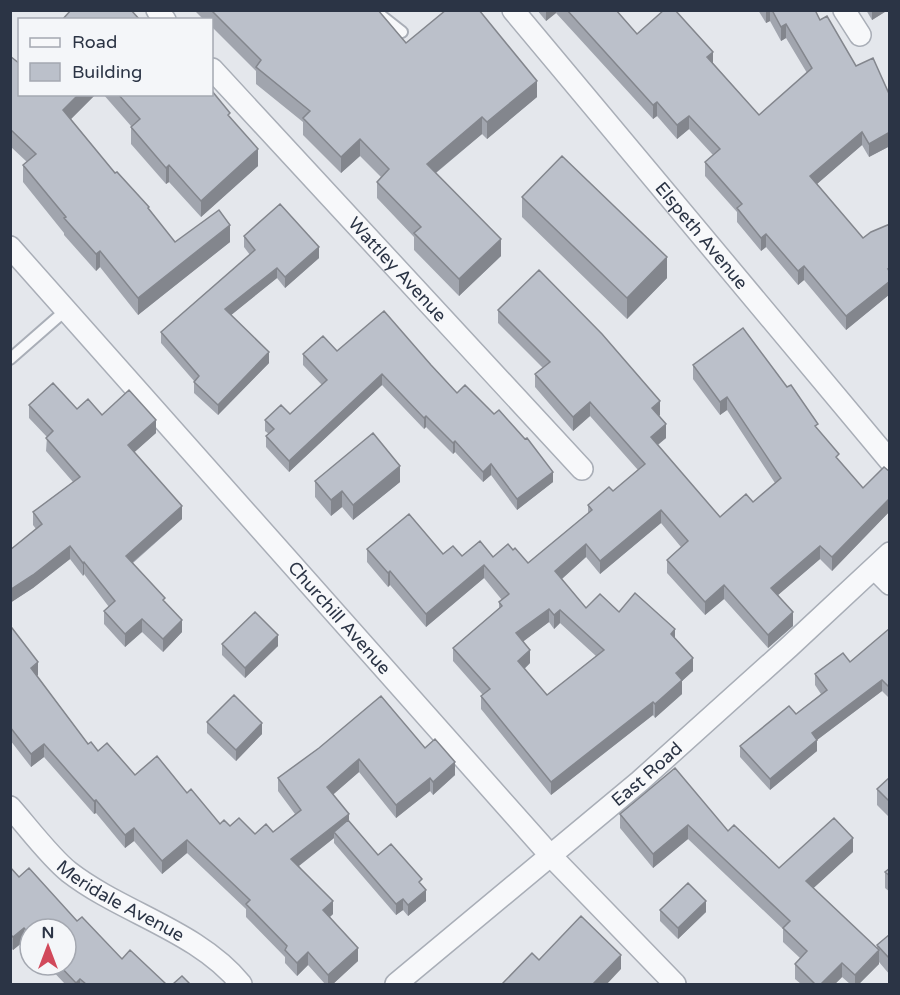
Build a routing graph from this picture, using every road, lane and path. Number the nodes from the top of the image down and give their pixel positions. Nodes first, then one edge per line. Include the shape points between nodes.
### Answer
1 (374, 10) edge
2 (513, 10) edge
3 (844, 10) edge
4 (402, 33) dead end
5 (860, 35) dead end
6 (213, 70) edge
7 (10, 247) edge
8 (66, 310) junction
9 (10, 358) edge
10 (890, 461) edge
11 (582, 469) dead end
12 (890, 553) edge
13 (882, 576) edge
14 (10, 807) edge
15 (550, 855) junction
16 (241, 984) edge
17 (396, 984) edge
18 (675, 984) edge

1 - 4 lane
2 - 10 street, Elspeth Avenue
3 - 5 street
6 - 11 street, Wattley Avenue
7 - 8 street, Churchill Avenue
8 - 9 lane
8 - 15 street, Churchill Avenue
12 - 13 street, East Road
13 - 15 street, East Road
14 - 16 street, Meridale Avenue via 69,871 196,945
15 - 17 street, East Road
15 - 18 street, Churchill Avenue

